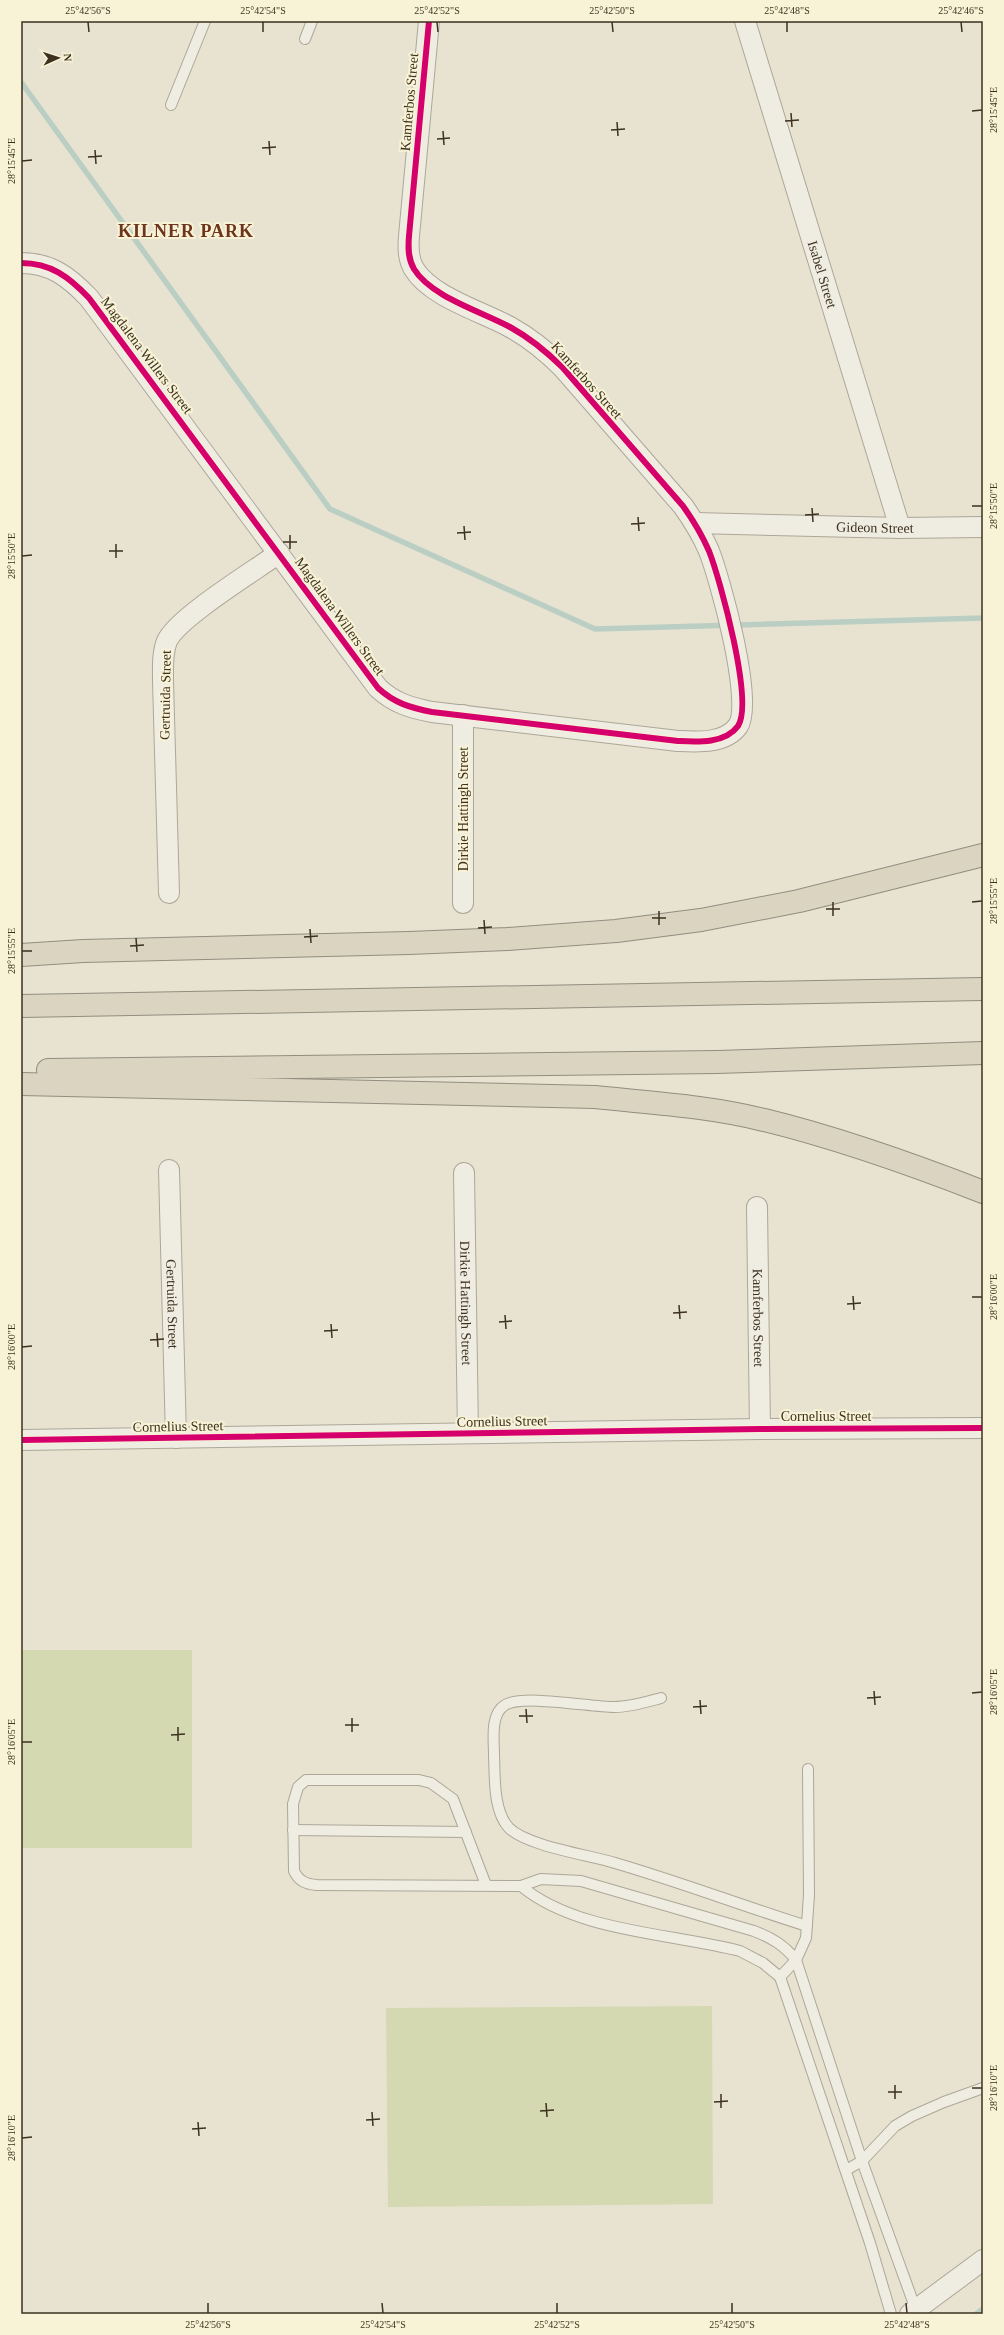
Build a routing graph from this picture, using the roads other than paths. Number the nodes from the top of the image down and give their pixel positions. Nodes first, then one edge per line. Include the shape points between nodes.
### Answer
1 (205, 21) edge
2 (312, 21) edge
3 (429, 21) edge
4 (745, 21) edge
5 (306, 39) dead end
6 (171, 105) dead end
7 (21, 263) edge
8 (695, 523) junction
9 (983, 527) edge
10 (900, 528) junction
11 (279, 553) junction
12 (462, 715) junction
13 (741, 719) joint
14 (983, 855) edge
15 (169, 893) dead end
16 (463, 903) dead end
17 (21, 955) edge
18 (983, 989) edge
19 (21, 1006) edge
20 (983, 1053) edge
21 (21, 1070) edge
22 (21, 1084) edge
23 (169, 1170) dead end
24 (464, 1174) dead end
25 (983, 1192) edge
26 (757, 1207) dead end
27 (760, 1428) junction
28 (983, 1428) edge
29 (468, 1433) junction
30 (176, 1438) junction
31 (21, 1440) edge
32 (661, 1698) dead end
33 (808, 1769) dead end
34 (293, 1830) junction
35 (466, 1832) junction
36 (486, 1885) junction
37 (521, 1886) junction
38 (807, 1926) junction
39 (796, 1960) junction
40 (780, 1977) junction
41 (983, 2088) edge
42 (862, 2161) junction
43 (846, 2170) junction
44 (983, 2260) edge
45 (913, 2312) edge
46 (891, 2314) edge

1 - 6 lane
2 - 5 lane
3 - 8 street, Kamferbos Street via 408,236 410,258 414,268 440,292 510,327 547,352 678,500
4 - 10 street, Isabel Street
7 - 11 street, Magdalena Willers Street via 40,265 62,273 89,298
8 - 10 street, Gideon Street
8 - 13 street, Kamferbos Street via 714,566 734,643 741,686
9 - 10 street, Gideon Street
11 - 12 street, Magdalena Willers Street via 386,696 416,709
11 - 15 street, Gertruida Street via 194,613 176,628 167,641 163,681
12 - 13 street, Magdalena Willers Street via 692,742 716,740 737,726
12 - 16 street, Dirkie Hattingh Street
14 - 17 highway via 800,900 700,920 616,931 500,940 83,951
18 - 19 highway
20 - 21 highway via 717,1062
22 - 25 highway via 595,1098 677,1105 763,1119 894,1158
23 - 30 street, Gertruida Street
24 - 29 street, Dirkie Hattingh Street
26 - 27 street, Kamferbos Street
27 - 28 street, Cornelius Street
27 - 29 street, Cornelius Street
29 - 30 street, Cornelius Street
30 - 31 street, Cornelius Street
32 - 38 lane via 614,1707 531,1701 510,1702 505,1705 496,1718 494,1732 494,1769 502,1818 510,1828 532,1841 615,1863
33 - 38 lane
34 - 35 lane
34 - 35 lane via 294,1795 306,1780 419,1780 430,1783 453,1799
34 - 36 lane via 294,1871 298,1879 308,1884
35 - 36 lane
36 - 37 lane
37 - 39 lane via 541,1879 581,1881 754,1931 770,1937 786,1948
37 - 40 lane via 546,1904 581,1918 740,1951 763,1963
38 - 39 lane via 804,1946
39 - 40 lane
39 - 42 lane
40 - 43 lane
41 - 42 lane via 944,2102 895,2126
42 - 43 lane
42 - 45 lane
43 - 46 lane
44 - 45 street

